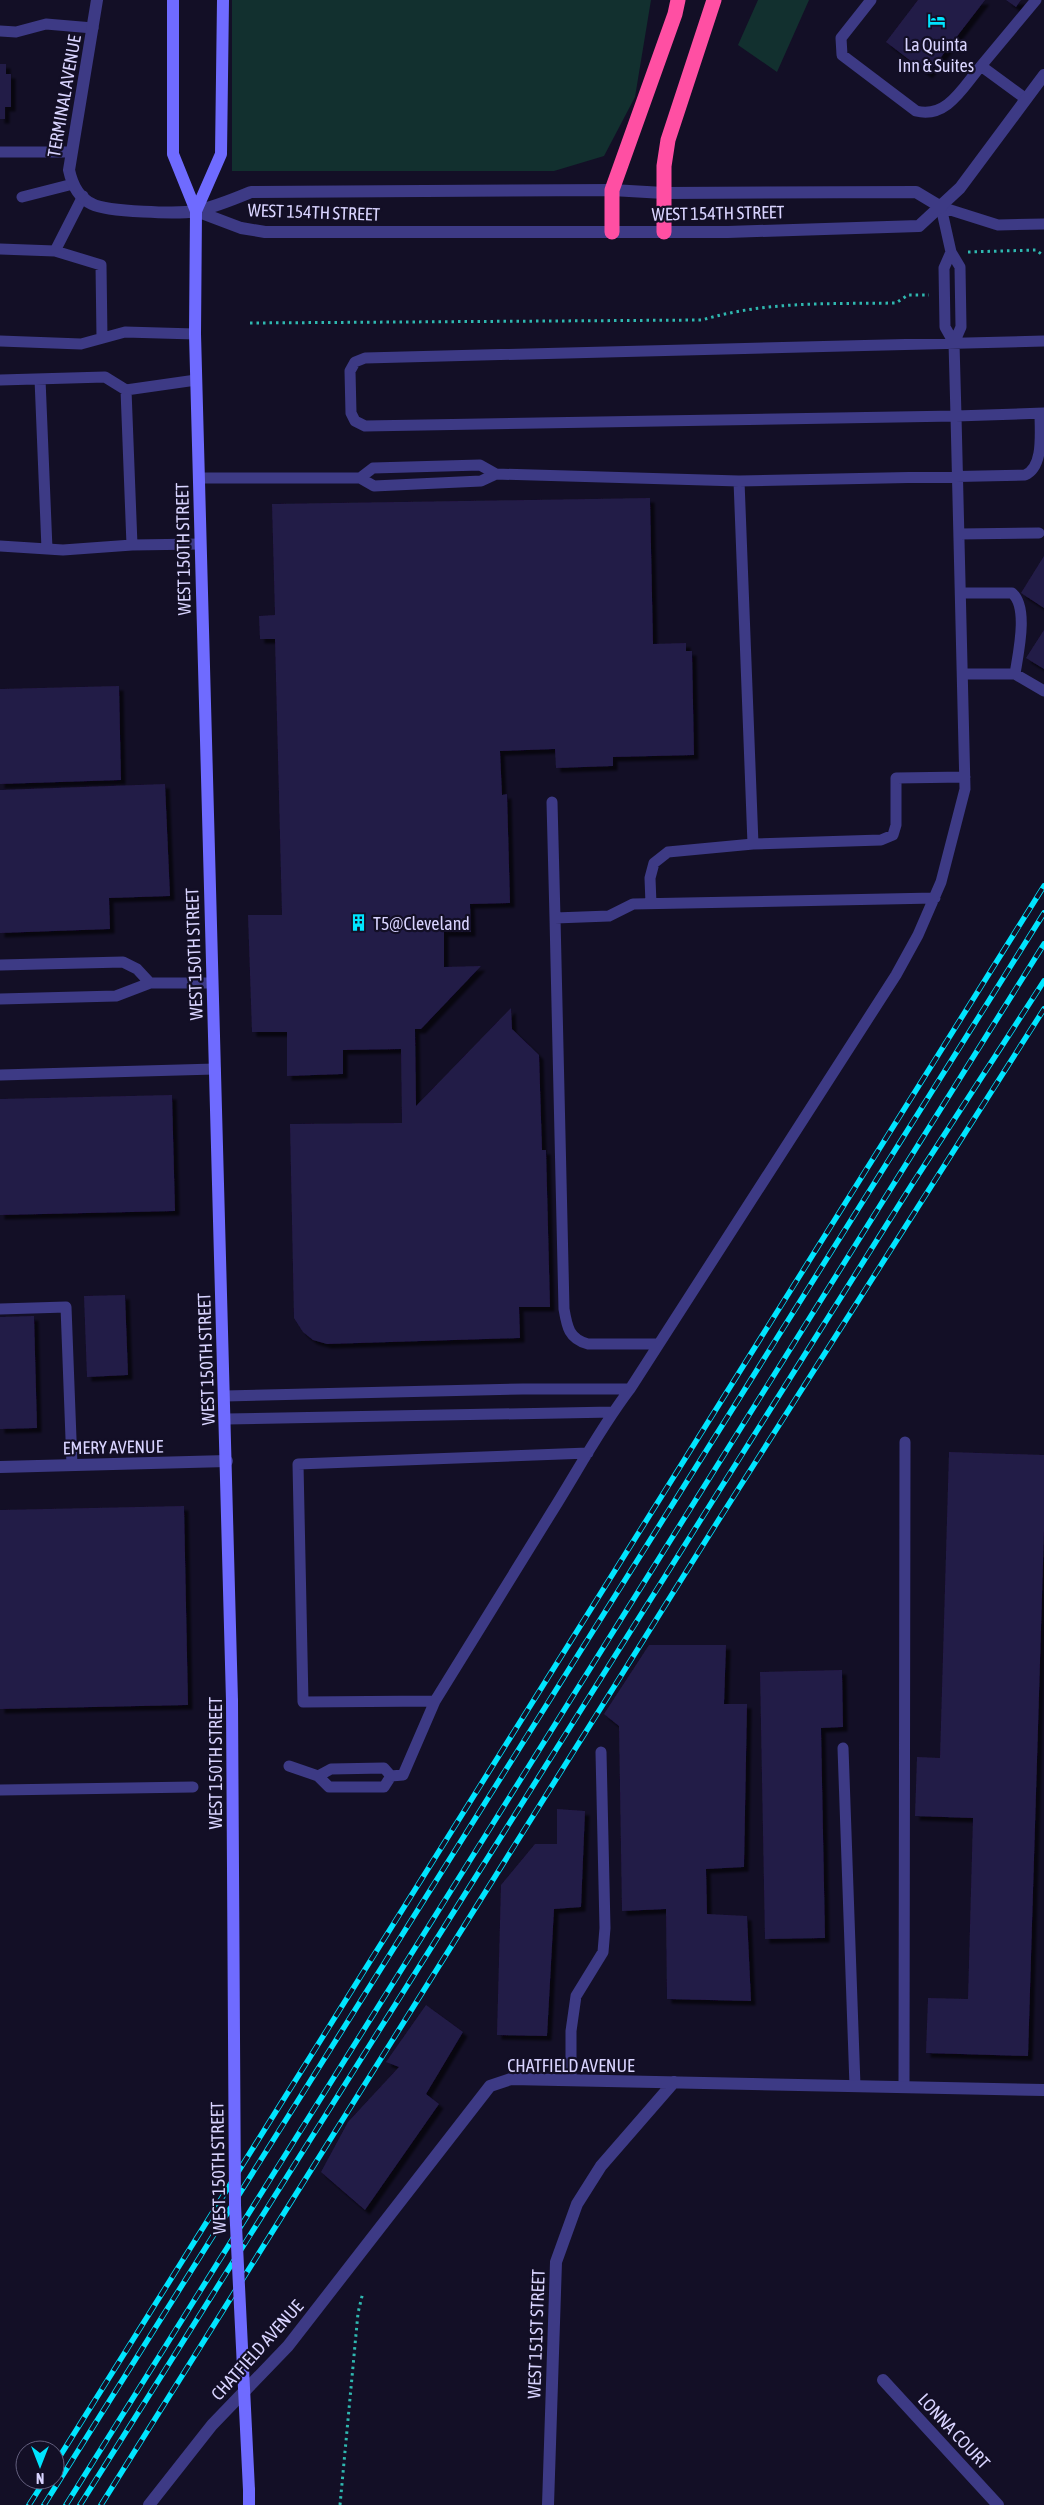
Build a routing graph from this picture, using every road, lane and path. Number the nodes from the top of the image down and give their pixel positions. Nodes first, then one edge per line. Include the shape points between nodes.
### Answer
1 (97, 0) edge
2 (173, 0) edge
3 (223, 0) edge
4 (678, 0) edge
5 (714, 0) edge
6 (871, 0) edge
7 (1036, 0) edge
8 (93, 28) junction
9 (0, 31) edge
10 (981, 66) junction
11 (1044, 75) edge
12 (1026, 99) junction
13 (0, 152) edge
14 (71, 152) junction
15 (73, 184) junction
16 (612, 190) junction
17 (664, 193) junction
18 (83, 196) junction
19 (22, 197) dead end
20 (941, 207) junction
21 (196, 211) junction
22 (1044, 224) edge
23 (612, 232) junction
24 (664, 232) junction
25 (0, 249) edge
26 (55, 251) junction
27 (952, 252) junction
28 (968, 252) dead end
29 (1044, 256) edge
30 (934, 295) dead end
31 (250, 323) dead end
32 (195, 334) junction
33 (102, 338) junction
34 (0, 341) edge
35 (1044, 341) edge
36 (954, 343) junction
37 (40, 379) junction
38 (0, 380) edge
39 (196, 380) junction
40 (126, 390) junction
41 (1042, 414) edge
42 (956, 416) junction
43 (496, 474) junction
44 (199, 478) junction
45 (360, 478) junction
46 (958, 478) junction
47 (739, 481) junction
48 (1039, 532) dead end
49 (959, 534) junction
50 (200, 544) junction
51 (132, 545) junction
52 (0, 546) edge
53 (46, 549) junction
54 (961, 593) junction
55 (963, 674) junction
56 (1015, 674) junction
57 (1044, 692) edge
58 (965, 777) junction
59 (552, 802) dead end
60 (753, 844) junction
61 (935, 898) junction
62 (651, 904) junction
63 (555, 918) junction
64 (0, 965) edge
65 (150, 982) junction
66 (212, 982) junction
67 (0, 999) edge
68 (215, 1070) junction
69 (0, 1075) edge
70 (0, 1309) edge
71 (658, 1344) junction
72 (630, 1389) junction
73 (490, 1390) junction
74 (225, 1396) junction
75 (490, 1412) junction
76 (613, 1412) junction
77 (226, 1419) junction
78 (905, 1442) dead end
79 (588, 1453) junction
80 (227, 1461) junction
81 (72, 1465) junction
82 (0, 1467) edge
83 (435, 1701) junction
84 (843, 1748) dead end
85 (601, 1752) dead end
86 (289, 1766) dead end
87 (318, 1776) junction
88 (391, 1776) junction
89 (194, 1787) dead end
90 (0, 1790) edge
91 (571, 2080) junction
92 (674, 2082) junction
93 (855, 2086) junction
94 (904, 2087) junction
95 (1044, 2090) edge
96 (363, 2292) dead end
97 (883, 2380) dead end
98 (148, 2505) edge
99 (249, 2505) edge
100 (340, 2505) edge
101 (548, 2505) edge
102 (998, 2505) edge

1 - 8 street, TERMINAL AVENUE
2 - 21 main road, WEST 150TH STREET via 173,154
3 - 21 main road, WEST 150TH STREET via 221,154
4 - 16 highway
5 - 17 highway via 668,140
6 - 10 lane via 841,38 842,55 916,111 927,114 947,106
7 - 10 lane
8 - 9 lane via 46,24 16,32
8 - 14 street, TERMINAL AVENUE
10 - 12 lane
11 - 12 street, WEST 154TH STREET
12 - 20 street, WEST 154TH STREET via 960,188
13 - 14 lane
14 - 15 street, TERMINAL AVENUE via 69,170
15 - 18 street
15 - 19 lane
16 - 17 street, WEST 154TH STREET
16 - 21 street, WEST 154TH STREET via 252,192
16 - 23 highway
17 - 20 street, WEST 154TH STREET via 916,192
17 - 24 highway
18 - 21 street via 92,205 114,210
18 - 26 lane
20 - 22 lane via 998,225
20 - 24 street, WEST 154TH STREET via 919,226
20 - 27 lane
21 - 23 street, WEST 154TH STREET via 241,228 265,232
21 - 32 main road, WEST 150TH STREET
23 - 24 street, WEST 154TH STREET
25 - 26 lane
26 - 33 lane via 101,265
27 - 36 lane via 960,267 961,327
27 - 36 lane via 944,268 945,327
28 - 29 path via 1036,250
30 - 31 path via 908,295 896,304 772,305 740,309 702,320
32 - 33 lane via 125,332
32 - 39 main road, WEST 150TH STREET
33 - 34 lane via 82,344
35 - 36 lane
36 - 42 lane
36 - 42 lane via 364,358 355,362 350,371 351,413 355,421 365,426
37 - 38 lane
37 - 40 lane via 104,377
37 - 53 lane
39 - 40 lane
39 - 44 main road, WEST 150TH STREET
40 - 51 lane
41 - 42 lane
41 - 46 lane via 1039,464 1034,472
42 - 46 lane
43 - 45 lane via 481,481 374,486
43 - 45 lane via 480,465 406,467 373,468
43 - 47 lane
44 - 45 lane
44 - 50 main road, WEST 150TH STREET
46 - 47 lane
46 - 49 lane
47 - 60 lane
48 - 49 lane
49 - 54 lane
50 - 51 lane
50 - 66 main road, WEST 150TH STREET
51 - 53 lane
52 - 53 lane
54 - 55 lane
54 - 56 lane via 1012,593 1017,597 1021,637
55 - 56 lane
55 - 58 lane
56 - 57 lane
58 - 60 lane via 896,778 896,825 893,835 881,840
58 - 61 lane via 960,815
59 - 63 lane
60 - 62 lane via 677,851 660,857 652,870
61 - 62 lane
61 - 71 lane via 893,980
62 - 63 lane via 634,904 609,916
63 - 71 lane via 564,1309 567,1324 571,1336 578,1342
64 - 65 lane via 123,962 137,969
65 - 66 lane
65 - 67 lane via 116,996
66 - 68 main road, WEST 150TH STREET
68 - 69 lane
68 - 74 main road, WEST 150TH STREET
70 - 81 lane via 66,1307
71 - 72 lane
72 - 73 lane
72 - 76 lane
73 - 74 lane
73 - 75 lane
74 - 77 main road, WEST 150TH STREET
75 - 76 lane
75 - 77 lane
76 - 79 lane
77 - 80 main road, WEST 150TH STREET
78 - 94 lane
79 - 83 lane
79 - 83 lane via 298,1464 303,1702
80 - 81 street, EMERY AVENUE
80 - 99 main road, WEST 150TH STREET, bridge via 235,2205
81 - 82 street, EMERY AVENUE
83 - 88 lane via 403,1775
84 - 93 lane
85 - 91 lane via 603,1952 576,1996 571,2031
86 - 87 lane
87 - 88 lane via 331,1769 384,1768
87 - 88 lane via 329,1787 384,1786
89 - 90 lane
91 - 92 street, CHATFIELD AVENUE
91 - 98 street, CHATFIELD AVENUE via 511,2079 490,2086 288,2346 212,2425
92 - 93 street, CHATFIELD AVENUE
92 - 101 street, WEST 151ST STREET via 601,2166 577,2204 556,2262
93 - 94 street, CHATFIELD AVENUE
94 - 95 street, CHATFIELD AVENUE
96 - 100 path via 358,2313
97 - 102 street, LONNA COURT

